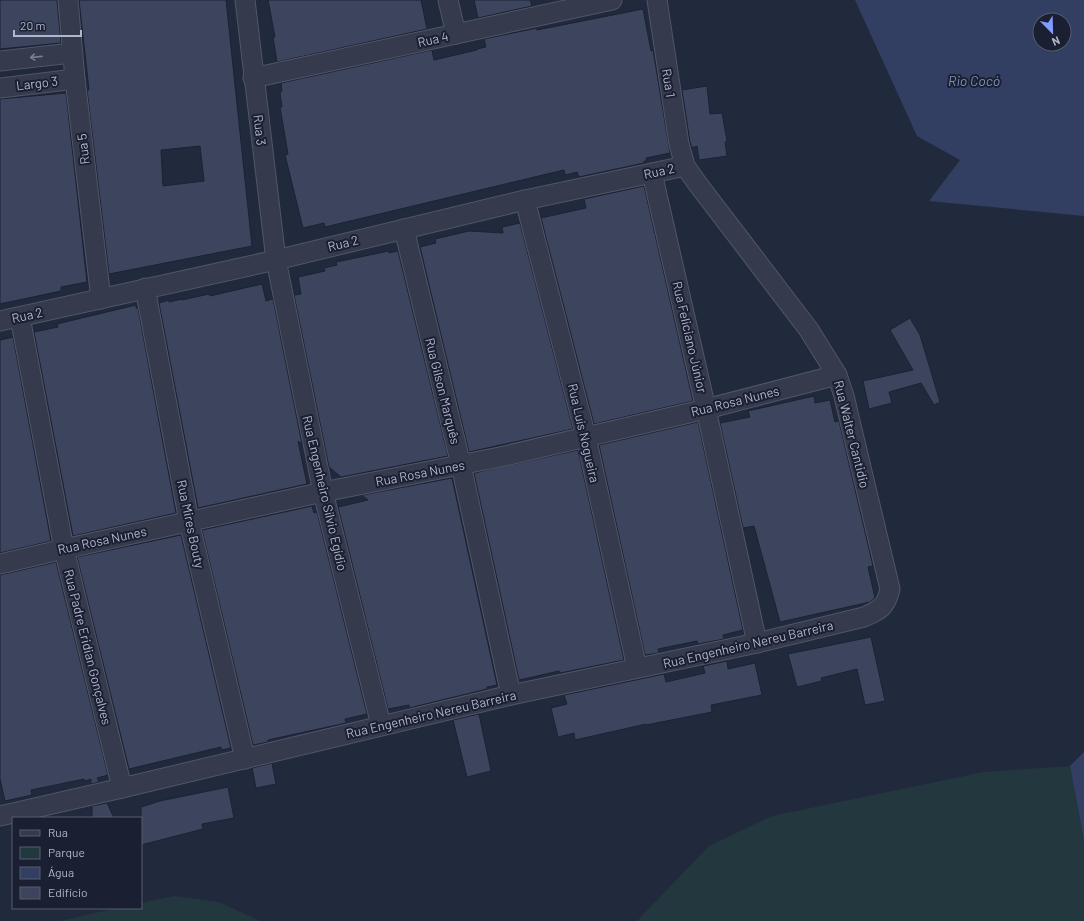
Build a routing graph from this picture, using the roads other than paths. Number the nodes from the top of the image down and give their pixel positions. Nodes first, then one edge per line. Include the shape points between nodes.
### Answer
1 (68, 0) edge
2 (245, 0) edge
3 (448, 0) edge
4 (612, 0) edge
5 (657, 0) edge
6 (456, 34) junction
7 (72, 53) junction
8 (0, 61) edge
9 (253, 78) junction
10 (75, 79) junction
11 (0, 88) edge
12 (685, 166) junction
13 (652, 173) junction
14 (526, 200) junction
15 (404, 229) junction
16 (276, 260) junction
17 (145, 288) junction
18 (102, 298) junction
19 (20, 317) junction
20 (0, 321) edge
21 (837, 375) junction
22 (706, 409) junction
23 (586, 437) junction
24 (462, 465) junction
25 (323, 492) junction
26 (190, 521) junction
27 (64, 548) junction
28 (0, 564) edge
29 (864, 617) joint
30 (757, 643) junction
31 (637, 668) junction
32 (511, 695) junction
33 (381, 725) junction
34 (245, 759) junction
35 (122, 788) junction
36 (0, 816) edge

1 - 7 street, Rua 5
2 - 9 street, Rua 3
3 - 6 street
4 - 6 street, Rua 4
5 - 12 street, Rua 1 via 679,144
6 - 9 street, Rua 4
7 -> 8 street, Largo 3
7 - 10 street, Rua 5
9 - 16 street, Rua 3
10 - 11 street, Largo 3
10 - 18 street, Rua 5
12 - 13 street, Rua 2
12 - 21 street, Rua Walter Cantidio via 809,330
13 - 14 street, Rua 2
13 - 22 street, Rua Feliciano Júnior
14 - 15 street, Rua 2
14 - 23 street, Rua Luís Nogueira
15 - 16 street, Rua 2
15 - 24 street, Rua Gilson Marquês
16 - 17 street, Rua 2
16 - 25 street, Rua Engenheiro Sílvio Egídio
17 - 18 street, Rua 2
17 - 26 street, Rua Mires Bouty
18 - 19 street, Rua 2
19 - 20 street, Rua 2
19 - 27 street, Rua Padre Eridian Gonçalves
21 - 22 street, Rua Rosa Nunes
21 - 29 street, Rua Walter Cantidio via 890,589 887,600 879,610
22 - 23 street, Rua Rosa Nunes
22 - 30 street, Rua Feliciano Júnior
23 - 24 street, Rua Rosa Nunes
23 - 31 street, Rua Luís Nogueira
24 - 25 street, Rua Rosa Nunes
24 - 32 street, Rua Gilson Marquês
25 - 26 street, Rua Rosa Nunes
25 - 33 street, Rua Engenheiro Sílvio Egídio
26 - 27 street, Rua Rosa Nunes
26 - 34 street, Rua Mires Bouty
27 - 28 street, Rua Rosa Nunes
27 - 35 street, Rua Padre Eridian Gonçalves
29 - 30 street, Rua Engenheiro Nereu Barreira
30 - 31 street, Rua Engenheiro Nereu Barreira
31 - 32 street, Rua Engenheiro Nereu Barreira
32 - 33 street, Rua Engenheiro Nereu Barreira
33 - 34 street, Rua Engenheiro Nereu Barreira
34 - 35 street, Rua Engenheiro Nereu Barreira
35 - 36 street, Rua Engenheiro Nereu Barreira

